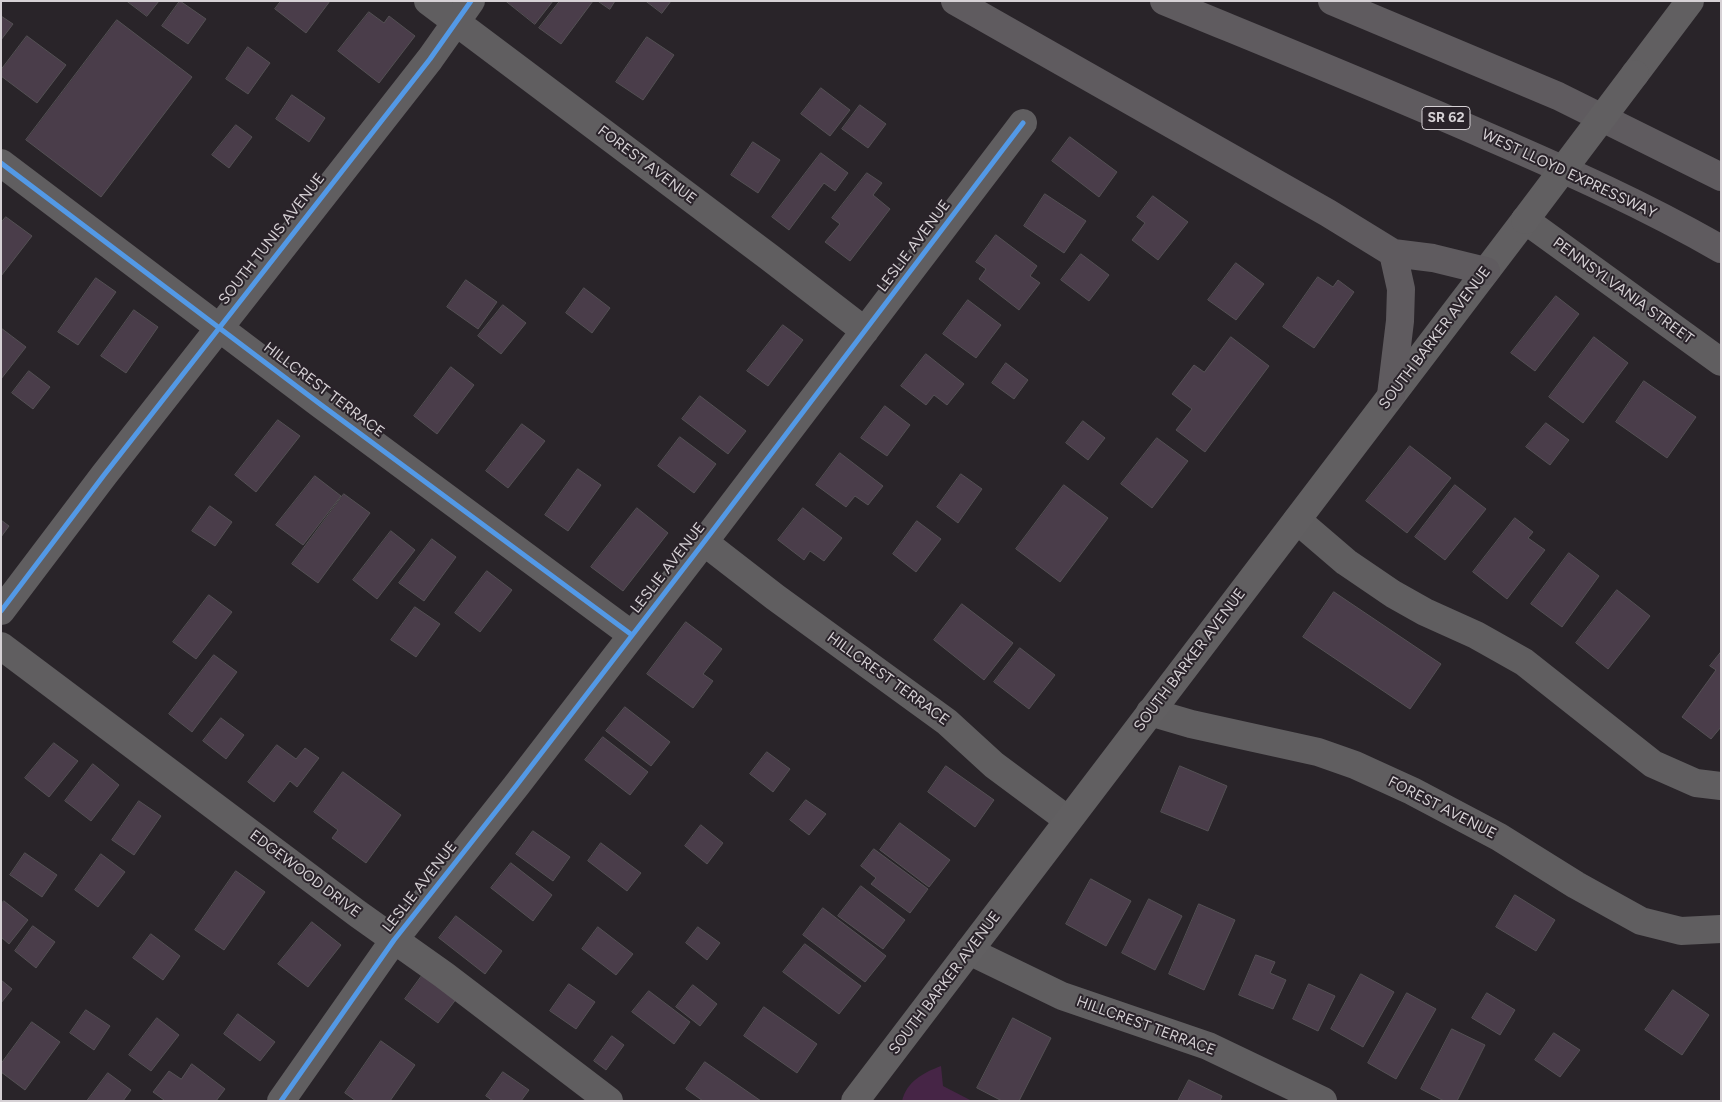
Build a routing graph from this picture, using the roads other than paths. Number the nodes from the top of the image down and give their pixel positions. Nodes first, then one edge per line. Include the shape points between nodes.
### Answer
1 (428, 1) edge
2 (955, 1) edge
3 (1164, 1) edge
4 (1332, 1) edge
5 (1690, 1) edge
6 (463, 12) edge
7 (1023, 123) dead end
8 (1, 163) edge
9 (1721, 177) edge
10 (1525, 220) junction
11 (1721, 249) edge
12 (1393, 253) junction
13 (1486, 271) junction
14 (219, 327) junction
15 (865, 331) junction
16 (1721, 362) edge
17 (1391, 396) junction
18 (1297, 520) junction
19 (704, 542) junction
20 (1, 611) edge
21 (632, 635) junction
22 (1, 646) edge
23 (1150, 712) junction
24 (1721, 786) edge
25 (1068, 820) junction
26 (1721, 929) edge
27 (394, 940) junction
28 (968, 951) junction
29 (281, 1101) edge
30 (609, 1101) edge
31 (855, 1101) edge
32 (1324, 1101) edge

1 - 6 street, FOREST AVENUE
2 - 12 highway
3 - 11 highway, WEST LLOYD EXPRESSWAY / SR 62 via 1388,92 1570,172
4 - 9 highway via 1558,96
5 - 10 main road, SOUTH BARKER AVENUE, bridge
6 - 14 street, SOUTH TUNIS AVENUE via 430,60
6 - 15 street, FOREST AVENUE
7 - 15 street, LESLIE AVENUE
8 - 14 street, HILLCREST TERRACE
10 - 13 main road, SOUTH BARKER AVENUE
10 - 16 street, PENNSYLVANIA STREET
12 - 13 highway via 1433,258
12 - 17 highway via 1401,289
13 - 17 main road, SOUTH BARKER AVENUE
14 - 20 street, SOUTH TUNIS AVENUE
14 - 21 street, HILLCREST TERRACE
15 - 19 street, LESLIE AVENUE
17 - 18 main road, SOUTH BARKER AVENUE
18 - 23 main road, SOUTH BARKER AVENUE
18 - 24 street via 1346,562 1392,594 1524,662 1654,764 1696,783
19 - 21 street, LESLIE AVENUE
19 - 25 street, HILLCREST TERRACE via 947,722 994,765
21 - 27 street, LESLIE AVENUE
22 - 27 street, EDGEWOOD DRIVE
23 - 25 main road, SOUTH BARKER AVENUE
23 - 26 street, FOREST AVENUE via 1318,752 1355,765 1499,837 1641,921 1681,931
25 - 28 main road, SOUTH BARKER AVENUE
27 - 29 street, LESLIE AVENUE
27 - 30 street, EDGEWOOD DRIVE
28 - 31 main road, SOUTH BARKER AVENUE
28 - 32 street, HILLCREST TERRACE via 1062,996 1208,1046

